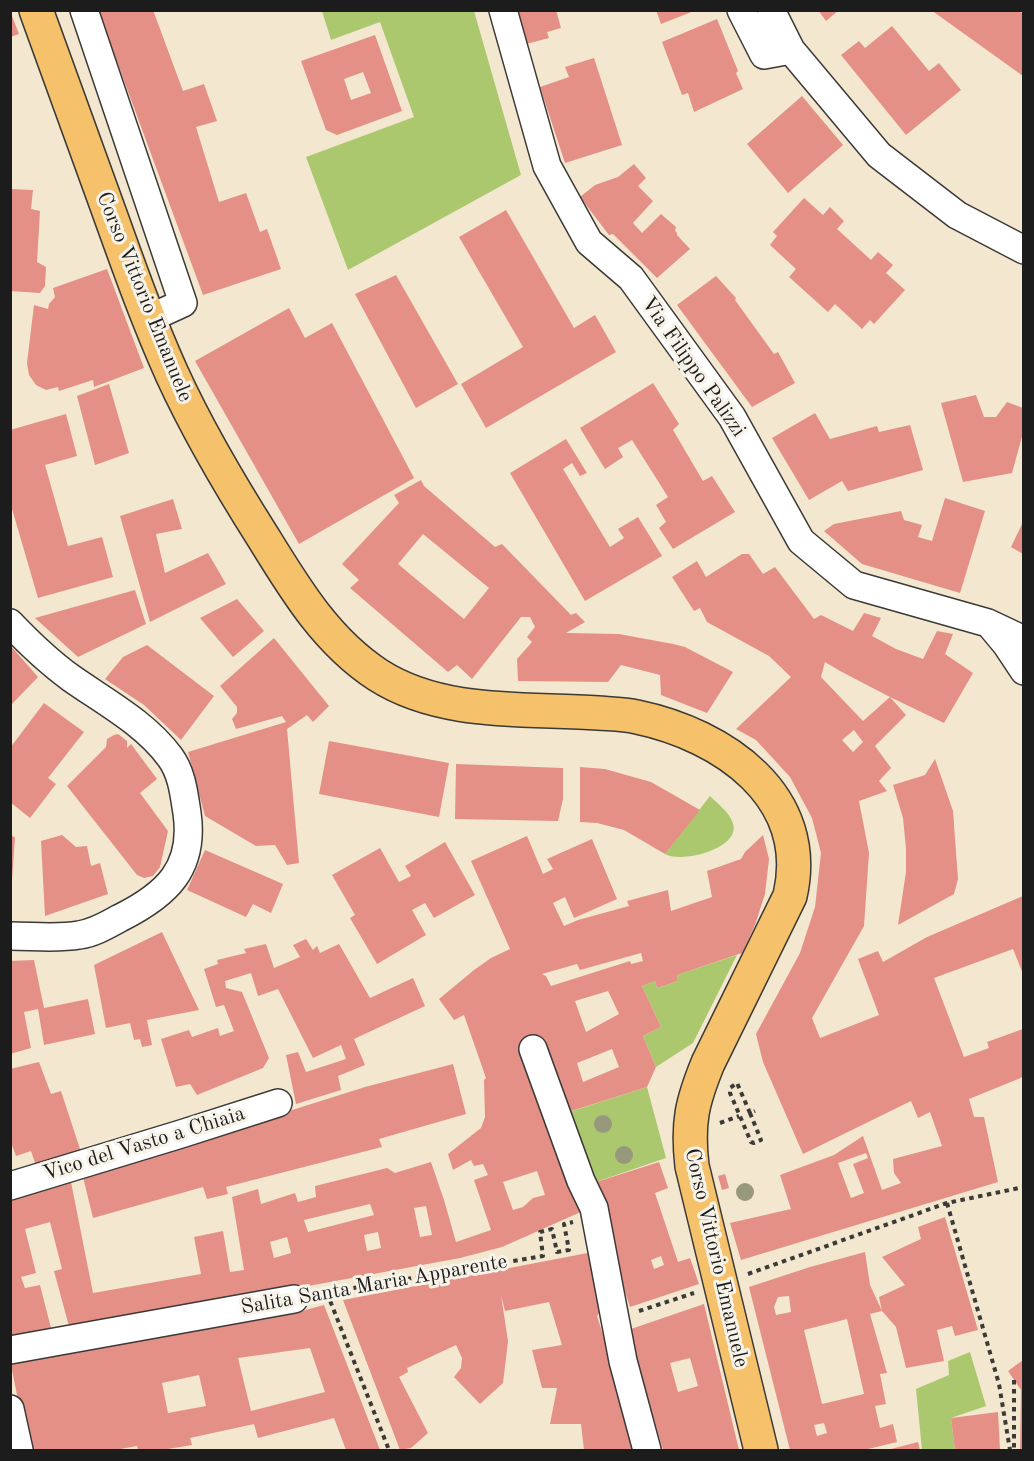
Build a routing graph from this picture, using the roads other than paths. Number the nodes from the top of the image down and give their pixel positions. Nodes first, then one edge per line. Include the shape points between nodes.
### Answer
1 (36, 10) edge
2 (84, 10) edge
3 (503, 10) edge
4 (741, 10) edge
5 (771, 10) edge
6 (791, 50) junction
7 (1023, 250) edge
8 (148, 318) junction
9 (10, 623) edge
10 (988, 623) junction
11 (1023, 640) edge
12 (1023, 671) edge
13 (10, 936) edge
14 (533, 1049) dead end
15 (278, 1103) dead end
16 (10, 1186) edge
17 (294, 1299) road end
18 (10, 1350) edge
19 (10, 1410) edge
20 (19, 1450) edge
21 (647, 1450) edge
22 (761, 1450) edge

1 - 8 main road, Corso Vittorio Emanuele
2 - 8 street via 183,303
3 - 10 street, Via Filippo Palizzi via 547,166 589,242 631,279 732,417 801,541 854,585
4 - 6 street via 764,55
5 - 6 street
6 - 7 street via 879,155 957,215
8 - 22 main road, Corso Vittorio Emanuele via 198,428 235,494 292,585 328,632 355,658 404,689 433,698 498,709 634,716 679,729 733,757 756,776 782,810 794,857 790,896 708,1063 690,1116 689,1139 692,1166
9 - 13 street via 57,668 130,719 161,747 181,780 189,829 177,875 144,905 84,934
10 - 11 street, Via Filippo Palizzi
10 - 12 street
14 - 21 street via 581,1181 583,1214 594,1208 630,1392
15 - 16 street, Vico del Vasto a Chiaia
17 - 18 street, Salita Santa Maria Apparente
19 - 20 street

